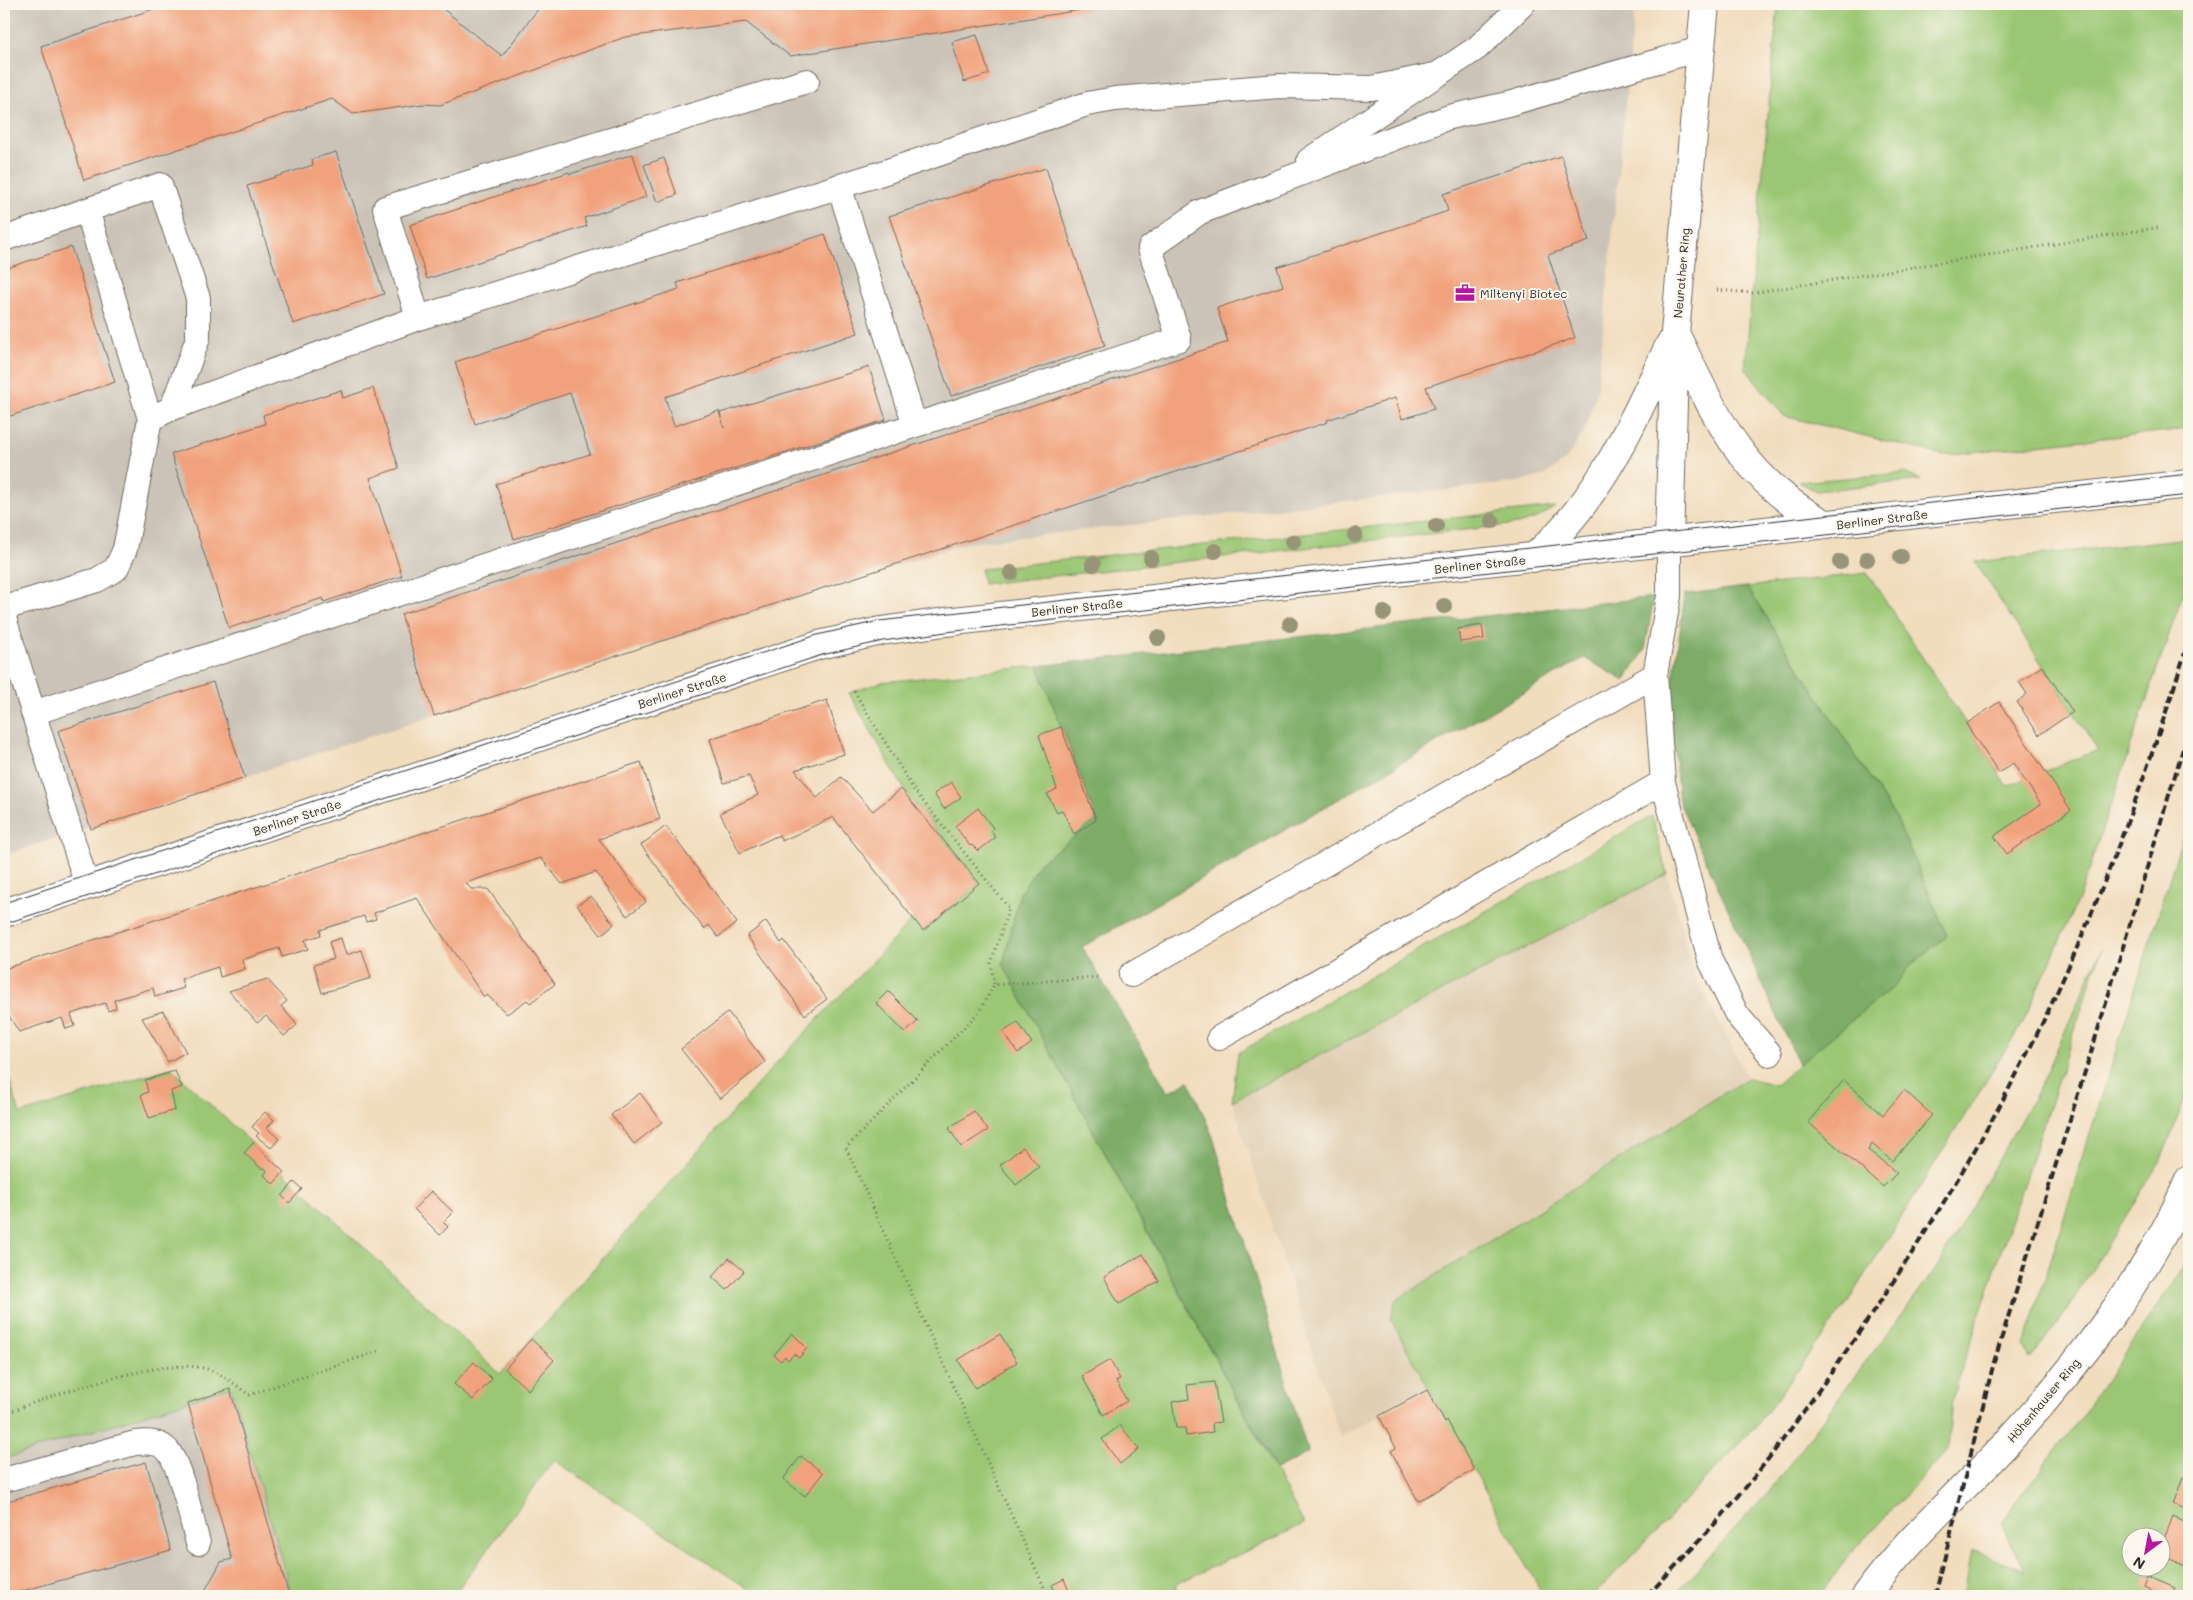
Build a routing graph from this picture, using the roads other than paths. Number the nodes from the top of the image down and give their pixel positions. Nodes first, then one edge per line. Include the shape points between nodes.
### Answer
1 (1523, 4) edge
2 (1705, 4) edge
3 (1700, 49) junction
4 (1439, 74) junction
5 (807, 81) dead end
6 (1272, 184) junction
7 (839, 186) junction
8 (87, 210) junction
9 (4, 238) edge
10 (418, 318) junction
11 (1676, 334) junction
12 (172, 408) junction
13 (150, 418) junction
14 (915, 425) junction
15 (2189, 484) edge
16 (1827, 525) junction
17 (1669, 542) junction
18 (1533, 558) junction
19 (4, 608) edge
20 (4, 618) edge
21 (1655, 675) junction
22 (33, 713) junction
23 (1663, 782) junction
24 (86, 886) junction
25 (4, 913) edge
26 (1131, 974) road end
27 (1219, 1038) dead end
28 (1770, 1054) dead end
29 (2189, 1180) edge
30 (4, 1480) edge
31 (198, 1543) dead end
32 (1866, 1596) edge

1 - 4 lane via 1477,48
2 - 3 main road, Neurather Ring
3 - 6 lane via 1508,104 1449,117
3 - 11 main road, Neurather Ring
4 - 6 lane
4 - 7 lane via 1372,88 1280,86 1087,104
5 - 10 lane via 385,208
6 - 14 lane via 1200,212 1150,248 1180,339
7 - 10 lane
7 - 14 lane
8 - 9 lane
8 - 12 lane via 160,185 198,298 198,338
8 - 13 lane
10 - 12 lane
11 - 16 main road via 1715,414 1750,466 1788,502
11 - 17 main road, Neurather Ring
11 - 18 main road via 1601,481 1575,515
12 - 13 lane
13 - 19 lane via 125,549 116,569 97,580
14 - 22 lane
15 - 16 main road, Berliner Straße
16 - 17 main road, Berliner Straße
17 - 18 main road, Berliner Straße
17 - 21 lane via 1668,596
18 - 24 main road, Berliner Straße via 955,621 872,633 810,648
20 - 22 lane
21 - 23 lane
21 - 26 lane
22 - 24 lane
23 - 27 lane
23 - 28 lane via 1710,960 1737,1015
24 - 25 main road, Berliner Straße
29 - 32 main road, Höhenhauser Ring via 2152,1255 2088,1344 2005,1444
30 - 31 lane via 135,1443 150,1442 165,1447 175,1459

